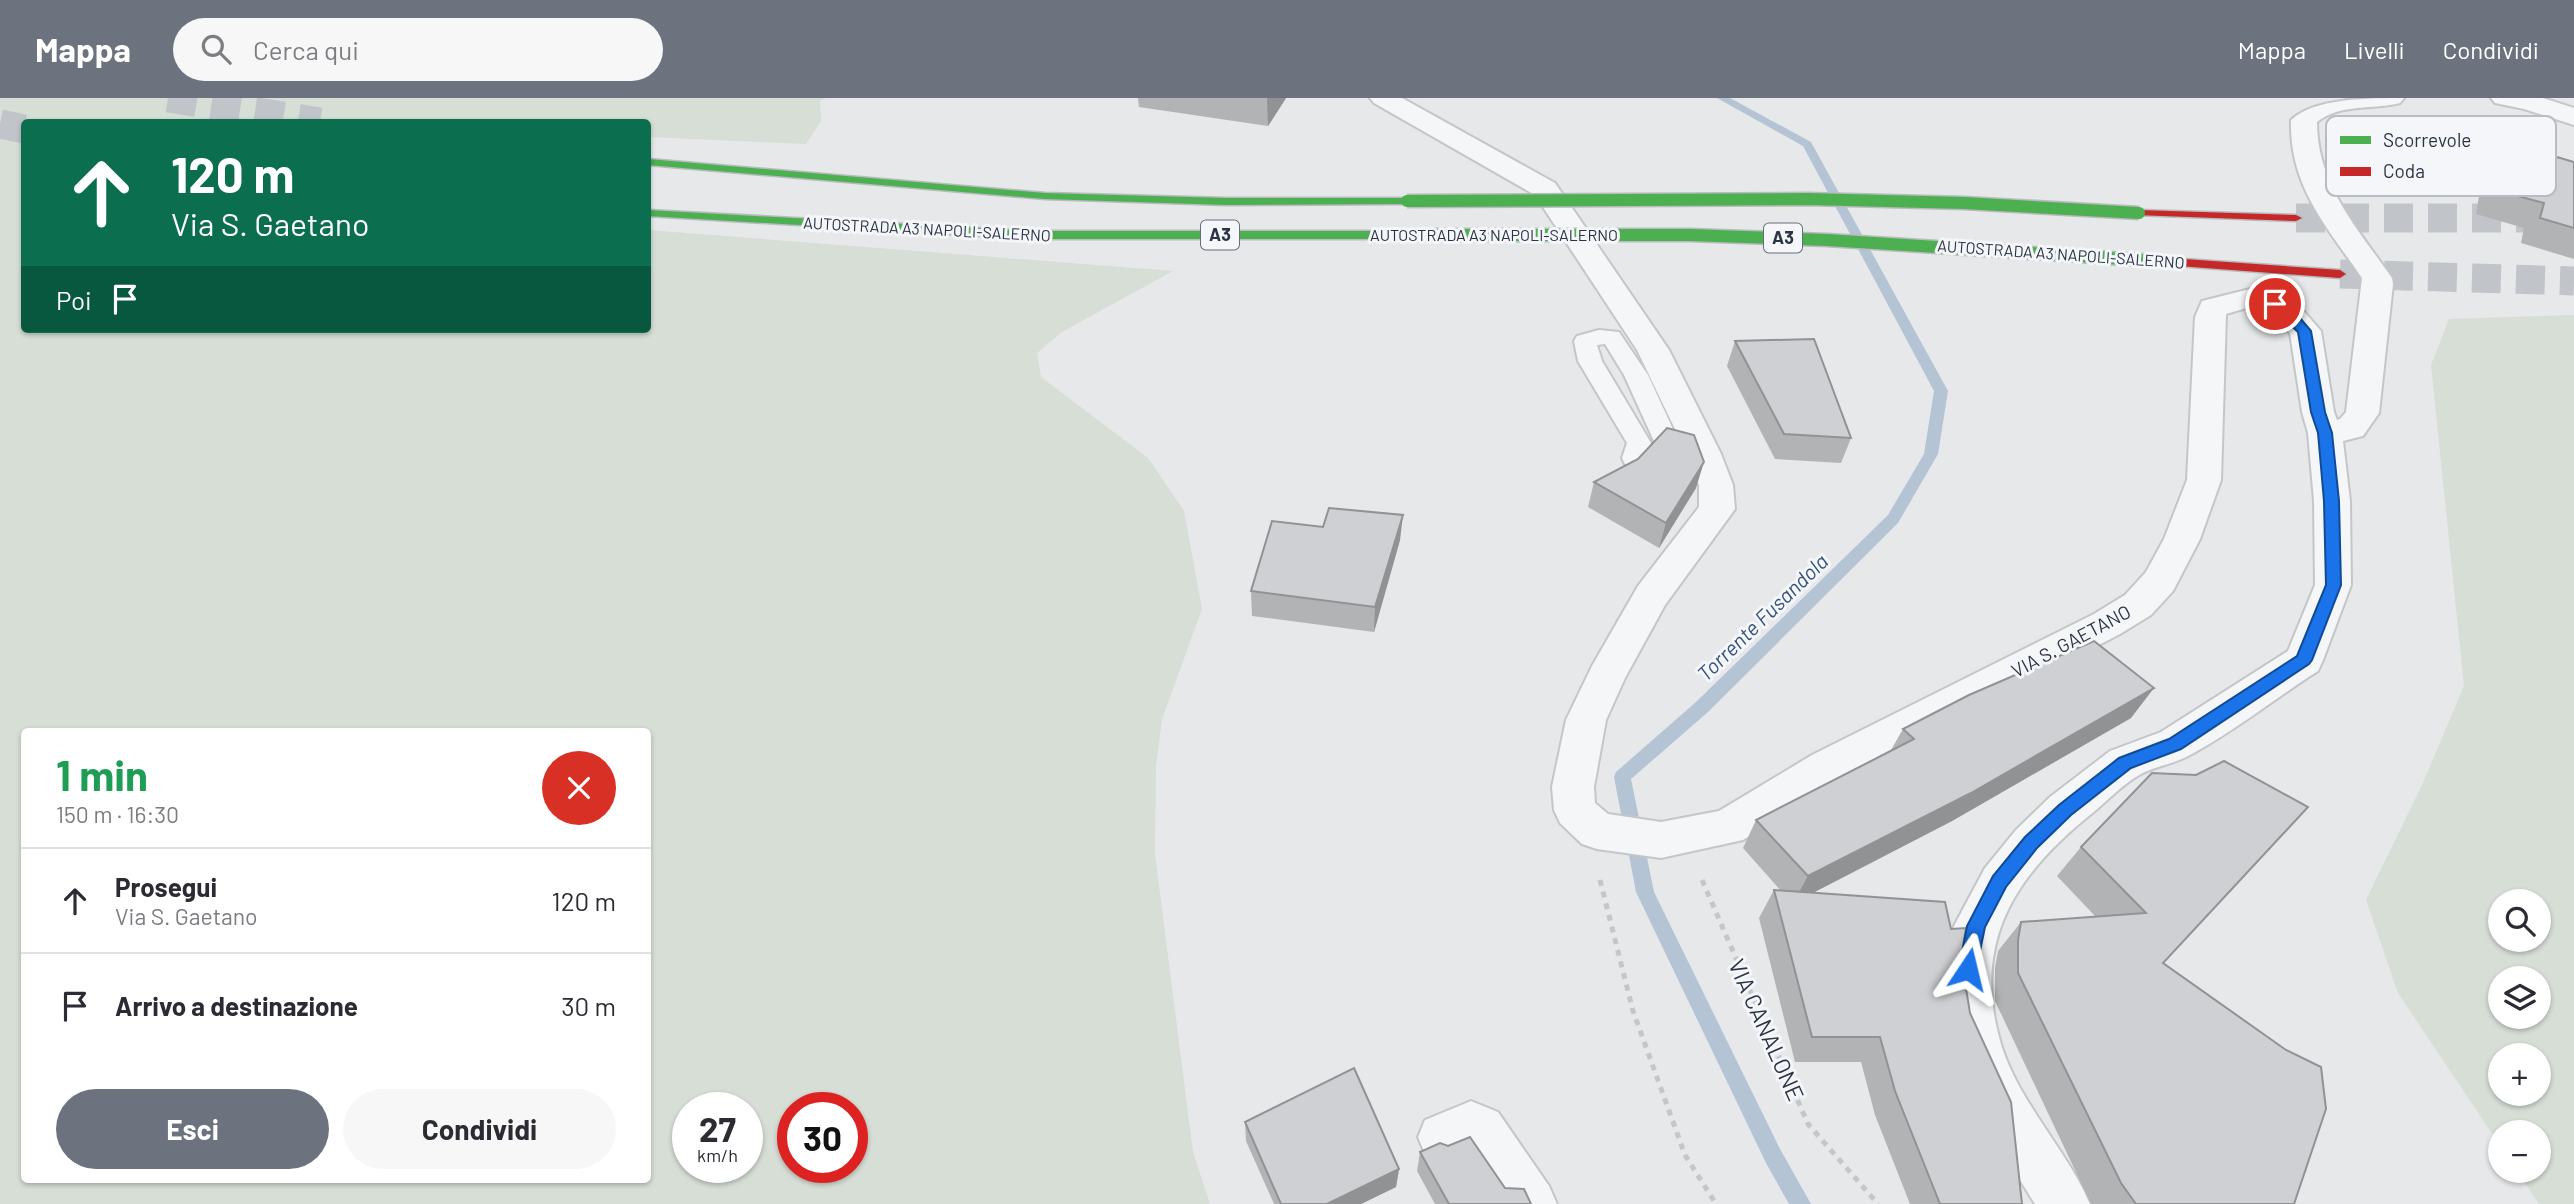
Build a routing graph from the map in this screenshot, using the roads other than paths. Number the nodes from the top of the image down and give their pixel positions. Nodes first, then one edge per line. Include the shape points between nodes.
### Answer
1 (1383, 98) edge
2 (2391, 98) edge
3 (2504, 98) edge
4 (2574, 117) edge
5 (651, 162) edge
6 (651, 213) edge
7 (2296, 218) tunnel mouth
8 (2340, 274) tunnel mouth
9 (2325, 433) junction
10 (1704, 454) junction
11 (1634, 458) edge
12 (1443, 1137) dead end
13 (1531, 1204) edge
14 (2064, 1204) edge

1 - 10 street via 1545,189 1653,349
2 - 9 street via 2331,107 2304,120 2305,150 2316,187 2378,284 2361,413 2351,428
3 - 4 street
5 - 7 highway, AUTOSTRADA A3 NAPOLI-SALERNO / A3, bridge via 1049,196 1326,202 1808,199
6 - 8 highway, AUTOSTRADA A3 NAPOLI-SALERNO / A3, bridge via 1030,235 1800,239
9 - 10 street, VIA S. GAETANO via 2305,331 2275,304 2250,298 2213,308 2204,480 2166,571 2138,605 1827,767 1728,827 1674,838 1597,831 1575,810 1573,787 1586,720 1651,596 1717,509 1716,485
9 - 14 street via 2333,585 2304,660 2175,744 2125,763 2065,810 2000,881 1976,926 1966,984 1975,1038 2023,1139
10 - 11 lane via 1667,444 1640,382 1611,337 1585,341 1590,361 1639,443
12 - 13 street via 1471,1125 1480,1129

